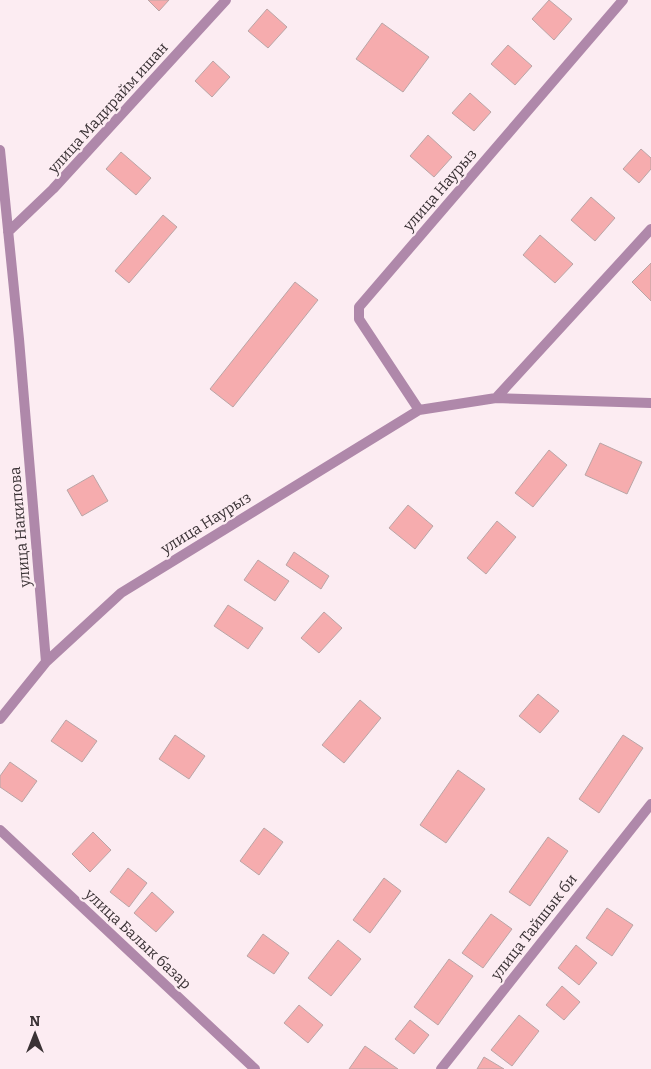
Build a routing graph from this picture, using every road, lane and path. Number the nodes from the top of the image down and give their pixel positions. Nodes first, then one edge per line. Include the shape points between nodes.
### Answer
1 (226, 0) edge
2 (623, 0) edge
3 (0, 150) edge
4 (651, 229) edge
5 (8, 232) junction
6 (496, 398) junction
7 (651, 403) edge
8 (419, 410) junction
9 (46, 662) junction
10 (0, 719) edge
11 (651, 804) edge
12 (0, 830) edge
13 (255, 1069) edge
14 (441, 1069) edge

1 - 5 street, улица Мадирайм ишан via 53,190
2 - 8 street, улица Наурыз via 359,307 359,319
3 - 5 street, улица Накипова
4 - 6 street
5 - 9 street, улица Накипова
6 - 7 street, улица Наурыз
6 - 8 street, улица Наурыз
8 - 9 street, улица Наурыз via 121,593
9 - 10 street
11 - 14 street, улица Тайшык би
12 - 13 street, улица Балык базар

